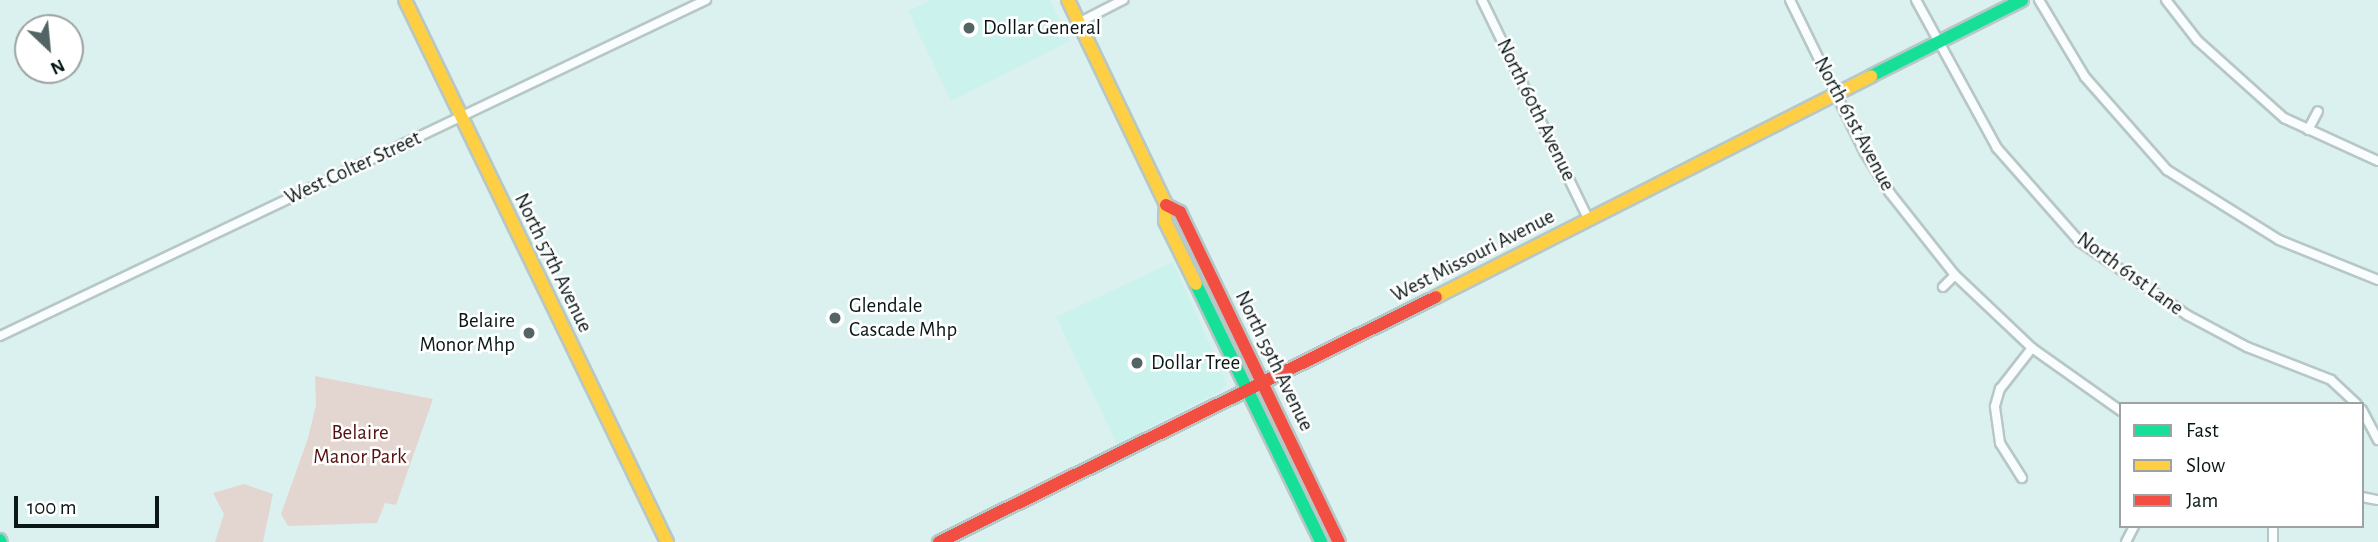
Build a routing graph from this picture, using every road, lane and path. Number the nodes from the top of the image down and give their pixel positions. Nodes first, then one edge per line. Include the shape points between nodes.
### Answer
1 (405, 0) edge
2 (706, 0) edge
3 (1068, 0) edge
4 (1123, 0) edge
5 (1482, 0) edge
6 (1790, 0) edge
7 (1916, 0) edge
8 (2022, 0) edge
9 (2039, 0) edge
10 (2166, 0) edge
11 (1078, 23) junction
12 (1936, 43) junction
13 (1836, 94) junction
14 (2318, 111) dead end
15 (461, 117) junction
16 (2308, 130) junction
17 (2378, 161) edge
18 (1166, 205) junction
19 (1589, 220) junction
20 (1955, 275) junction
21 (2378, 280) edge
22 (1943, 287) dead end
23 (0, 337) edge
24 (2032, 348) junction
25 (1263, 385) junction
26 (1248, 392) junction
27 (2355, 402) edge
28 (2119, 410) edge
29 (2364, 414) edge
30 (2378, 440) edge
31 (2022, 478) dead end
32 (667, 542) edge
33 (939, 542) edge
34 (1321, 542) edge
35 (1339, 542) edge

1 - 15 street, North 57th Avenue
2 - 15 street, West Colter Street
3 - 11 street, North 59th Avenue
4 - 11 street
5 - 19 street, North 60th Avenue
6 - 13 street, North 61st Avenue
7 - 12 street, North 61st Lane
8 - 12 street, West Missouri Avenue
9 - 21 street via 2085,77 2167,170 2279,240
10 - 16 street via 2224,67 2284,118
11 - 18 street, North 59th Avenue
12 - 13 street, West Missouri Avenue
12 - 27 street, North 61st Lane via 1997,148 2080,242 2187,315 2247,347 2331,380
13 - 19 street, West Missouri Avenue
13 - 20 street, North 61st Avenue via 1890,193
14 - 16 street
15 - 23 street, West Colter Street
15 - 32 street, North 57th Avenue
16 - 17 street
18 - 25 street, North 59th Avenue via 1180,212
18 - 26 street, North 59th Avenue via 1165,221
19 - 25 street, West Missouri Avenue
20 - 22 street
20 - 24 street, North 61st Avenue
24 - 28 street, North 61st Avenue
24 - 31 street via 2000,389 1994,406 2000,443
25 - 26 street, West Missouri Avenue
25 - 35 street, North 59th Avenue
26 - 33 street, West Missouri Avenue
26 - 34 street, North 59th Avenue
29 - 30 street

